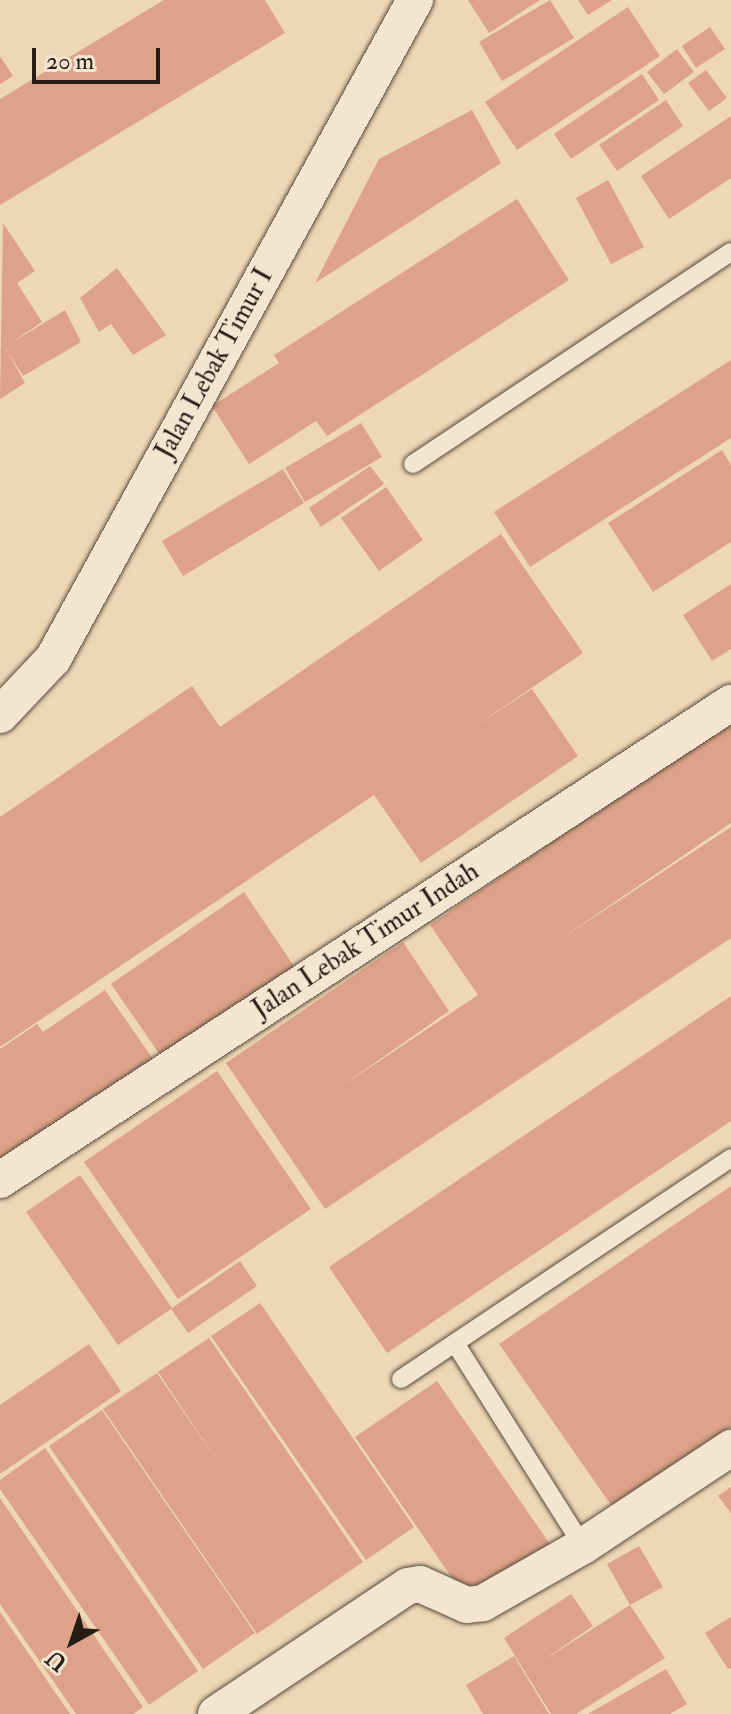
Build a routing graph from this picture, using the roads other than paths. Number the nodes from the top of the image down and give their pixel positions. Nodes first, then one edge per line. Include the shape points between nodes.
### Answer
1 (415, 0) edge
2 (731, 252) edge
3 (413, 464) dead end
4 (731, 703) edge
5 (0, 715) edge
6 (731, 1158) edge
7 (0, 1180) edge
8 (455, 1343) junction
9 (401, 1379) dead end
10 (731, 1448) edge
11 (583, 1546) junction
12 (216, 1714) edge

1 - 5 street, Jalan Lebak Timur I via 53,659
2 - 3 lane
4 - 7 street, Jalan Lebak Timur Indah
6 - 8 lane
8 - 9 lane
8 - 11 lane
10 - 11 street
11 - 12 street via 483,1603 467,1605 420,1584 408,1586

